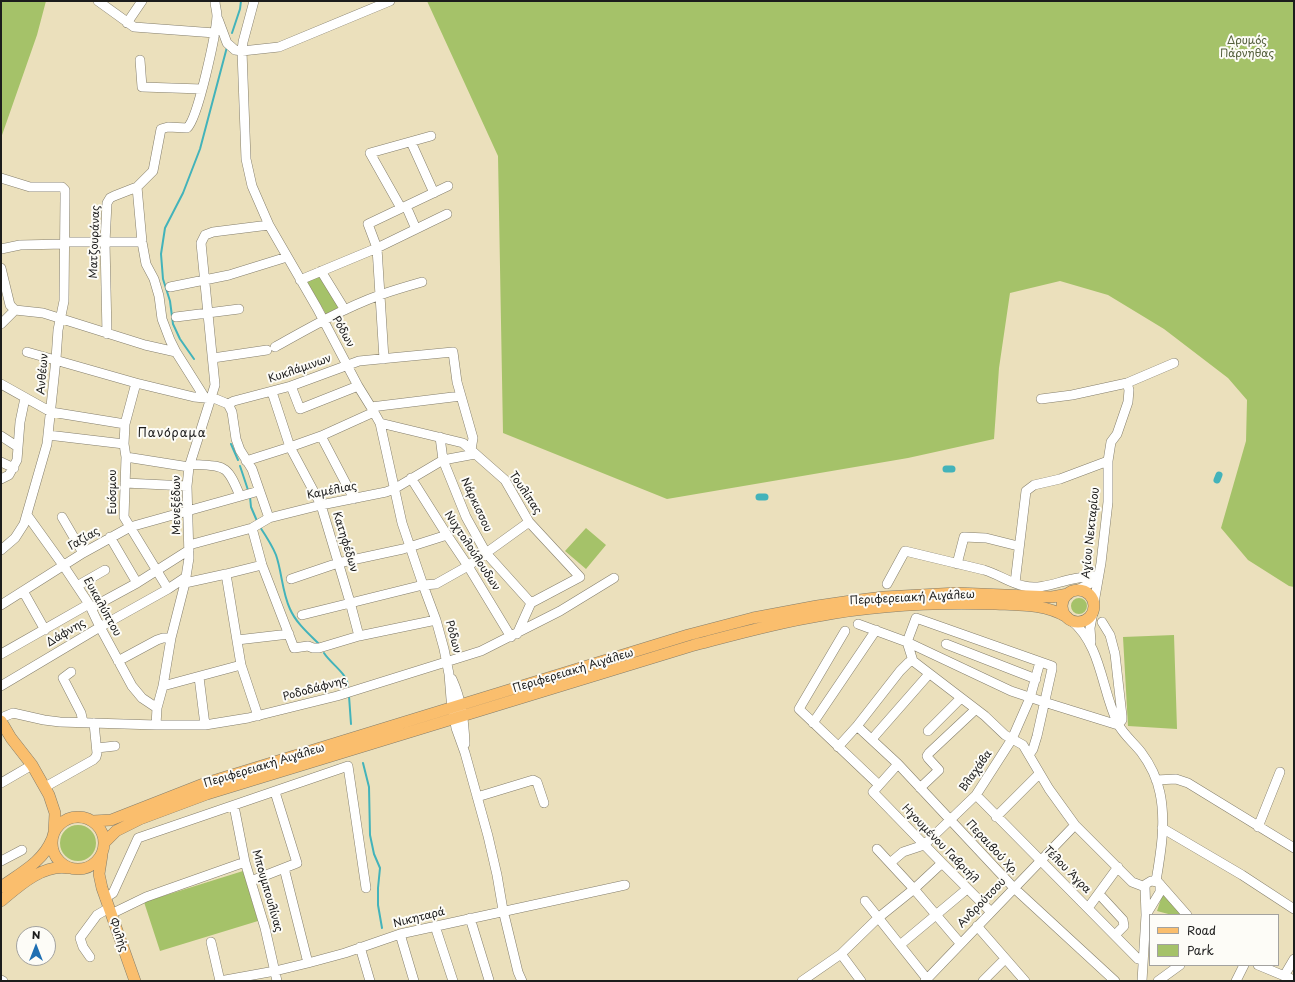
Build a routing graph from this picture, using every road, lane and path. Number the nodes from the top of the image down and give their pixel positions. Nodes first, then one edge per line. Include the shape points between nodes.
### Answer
1 (98, 1) edge
2 (142, 1) edge
3 (215, 1) edge
4 (254, 1) edge
5 (390, 1) edge
6 (217, 14) junction
7 (127, 23) junction
8 (215, 33) junction
9 (242, 51) junction
10 (140, 60) dead end
11 (202, 89) junction
12 (431, 136) dead end
13 (412, 142) junction
14 (1, 178) edge
15 (448, 186) dead end
16 (137, 187) junction
17 (434, 193) junction
18 (403, 207) junction
19 (447, 214) dead end
20 (268, 225) junction
21 (416, 229) junction
22 (106, 242) junction
23 (142, 242) junction
24 (65, 243) junction
25 (377, 248) junction
26 (1, 249) edge
27 (286, 257) junction
28 (1, 268) edge
29 (321, 271) junction
30 (205, 280) junction
31 (300, 280) junction
32 (422, 282) dead end
33 (170, 287) dead end
34 (380, 295) junction
35 (239, 309) dead end
36 (15, 310) junction
37 (345, 310) junction
38 (208, 312) junction
39 (176, 317) dead end
40 (60, 318) junction
41 (323, 321) junction
42 (1, 324) edge
43 (107, 334) junction
44 (27, 352) dead end
45 (176, 352) junction
46 (213, 358) junction
47 (56, 359) junction
48 (384, 359) junction
49 (1174, 363) dead end
50 (347, 365) junction
51 (1127, 383) junction
52 (1, 384) edge
53 (136, 384) junction
54 (291, 386) junction
55 (358, 386) junction
56 (272, 392) junction
57 (461, 396) junction
58 (25, 398) junction
59 (209, 398) junction
60 (1041, 399) dead end
61 (228, 404) junction
62 (373, 409) junction
63 (51, 412) junction
64 (380, 423) junction
65 (125, 424) junction
66 (48, 435) junction
67 (1, 436) edge
68 (321, 436) junction
69 (440, 437) junction
70 (124, 444) junction
71 (18, 447) junction
72 (290, 447) junction
73 (473, 452) junction
74 (126, 458) junction
75 (443, 460) junction
76 (246, 461) junction
77 (1108, 461) junction
78 (1, 462) edge
79 (190, 465) junction
80 (8, 474) edge
81 (411, 478) junction
82 (125, 484) junction
83 (187, 486) junction
84 (394, 489) junction
85 (259, 490) junction
86 (240, 496) junction
87 (354, 500) junction
88 (321, 505) junction
89 (188, 511) junction
90 (27, 515) junction
91 (62, 517) dead end
92 (269, 518) junction
93 (529, 522) junction
94 (130, 527) junction
95 (252, 528) junction
96 (447, 535) junction
97 (110, 537) junction
98 (1018, 546) junction
99 (189, 547) junction
100 (410, 547) junction
101 (1, 550) edge
102 (83, 553) junction
103 (486, 553) junction
104 (338, 563) junction
105 (957, 564) junction
106 (262, 565) junction
107 (64, 566) junction
108 (468, 566) junction
109 (106, 570) dead end
110 (157, 571) junction
111 (226, 574) junction
112 (1098, 575) junction
113 (614, 578) dead end
114 (291, 579) dead end
115 (185, 580) junction
116 (137, 583) junction
117 (887, 584) dead end
118 (1015, 584) junction
119 (423, 585) junction
120 (77, 586) junction
121 (168, 589) junction
122 (23, 592) junction
123 (1073, 592) junction
124 (350, 602) junction
125 (531, 603) junction
126 (1, 605) edge
127 (90, 606) junction
128 (1094, 607) junction
129 (302, 616) dead end
130 (1069, 618) junction
131 (436, 620) junction
132 (1102, 622) dead end
133 (858, 624) dead end
134 (100, 627) junction
135 (45, 630) junction
136 (876, 630) junction
137 (951, 630) junction
138 (844, 631) dead end
139 (289, 634) junction
140 (514, 635) junction
141 (359, 636) junction
142 (171, 638) junction
143 (237, 640) junction
144 (907, 642) junction
145 (946, 644) junction
146 (1092, 646) junction
147 (1, 654) edge
148 (941, 658) junction
149 (118, 661) junction
150 (913, 661) junction
151 (1040, 662) junction
152 (447, 663) junction
153 (241, 665) junction
154 (71, 672) dead end
155 (929, 674) junction
156 (199, 677) junction
157 (1036, 679) junction
158 (1, 686) edge
159 (163, 686) junction
160 (961, 698) junction
161 (1030, 698) junction
162 (1044, 702) junction
163 (157, 708) junction
164 (976, 709) junction
165 (458, 712) junction
166 (258, 716) junction
167 (1, 719) edge
168 (83, 722) junction
169 (94, 723) junction
170 (813, 723) junction
171 (156, 725) junction
172 (205, 725) junction
173 (1118, 725) junction
174 (857, 726) junction
175 (928, 731) dead end
176 (872, 739) junction
177 (1012, 739) junction
178 (115, 746) dead end
179 (838, 747) junction
180 (97, 748) junction
181 (1029, 755) junction
182 (898, 764) junction
183 (32, 765) junction
184 (1280, 772) dead end
185 (1040, 774) junction
186 (1156, 780) junction
187 (1, 783) edge
188 (876, 788) junction
189 (920, 788) junction
190 (47, 791) junction
191 (275, 792) junction
192 (976, 795) junction
193 (477, 797) junction
194 (544, 803) dead end
195 (234, 806) junction
196 (79, 817) junction
197 (996, 817) junction
198 (950, 820) junction
199 (93, 821) junction
200 (1075, 825) junction
201 (1258, 827) junction
202 (1162, 828) junction
203 (53, 835) junction
204 (105, 842) junction
205 (924, 845) junction
206 (1294, 848) edge
207 (877, 849) dead end
208 (22, 850) dead end
209 (102, 855) junction
210 (1, 860) edge
211 (1041, 860) junction
212 (245, 862) junction
213 (890, 863) junction
214 (942, 863) junction
215 (1118, 867) junction
216 (73, 868) junction
217 (284, 868) junction
218 (25, 876) junction
219 (251, 881) junction
220 (1158, 883) junction
221 (625, 885) dead end
222 (1, 887) edge
223 (1145, 887) junction
224 (366, 888) dead end
225 (1014, 888) junction
226 (914, 889) junction
227 (967, 889) junction
228 (1099, 894) junction
229 (1, 901) edge
230 (865, 901) dead end
231 (107, 902) junction
232 (1088, 908) junction
233 (1294, 909) edge
234 (503, 910) junction
235 (991, 912) junction
236 (1186, 914) edge
237 (936, 915) junction
238 (1148, 916) edge
239 (470, 918) junction
240 (878, 918) junction
241 (435, 926) junction
242 (977, 926) junction
243 (400, 934) junction
244 (1115, 936) junction
245 (211, 942) dead end
246 (960, 943) junction
247 (900, 944) junction
248 (360, 947) junction
249 (841, 954) junction
250 (90, 957) dead end
251 (1005, 959) junction
252 (1294, 959) edge
253 (1142, 960) junction
254 (308, 962) junction
255 (1179, 966) edge
256 (1244, 966) edge
257 (1260, 966) edge
258 (275, 971) junction
259 (1284, 976) junction
260 (489, 980) dead end
261 (926, 980) edge
262 (1294, 980) edge
263 (135, 981) edge
264 (220, 981) edge
265 (277, 981) edge
266 (370, 981) edge
267 (414, 981) edge
268 (453, 981) edge
269 (522, 981) edge
270 (802, 981) edge
271 (861, 981) edge
272 (983, 981) edge
273 (1025, 981) edge
274 (1115, 981) edge
275 (1142, 981) edge
276 (1158, 981) edge
277 (1236, 981) edge

1 - 7 street
2 - 7 street
3 - 6 street
4 - 9 street, Ρόδων
5 - 9 street via 279,48
6 - 8 street
6 - 9 street via 227,43 235,50
7 - 8 street via 134,27
8 - 11 street
9 - 20 street, Ρόδων via 246,159 252,186
10 - 11 street via 142,87
11 - 16 street, Ματζουράνας via 187,128 161,129 153,171
12 - 13 street
13 - 17 street
13 - 18 street via 370,153
14 - 24 street, Ανθέων via 30,187 64,188
15 - 17 street
16 - 22 street, Ματζουράνας via 110,198 107,203
16 - 23 street
17 - 18 street
18 - 21 street
18 - 25 street via 368,224
19 - 21 street
20 - 27 street, Ρόδων
20 - 30 street, Μενεξέδων via 205,235 201,243
21 - 25 street
22 - 23 street
22 - 24 street
22 - 43 street, Ματζουράνας
23 - 45 street via 146,264 159,296 162,319
24 - 26 street via 20,245
24 - 40 street, Ανθέων via 64,301
25 - 29 street
25 - 34 street
27 - 30 street
27 - 31 street, Ρόδων
28 - 36 street via 10,305
29 - 31 street
29 - 37 street
30 - 33 street
30 - 38 street, Μενεξέδων
31 - 41 street, Ρόδων
32 - 34 street
34 - 37 street
34 - 48 street
35 - 38 street
36 - 40 street
36 - 42 street
37 - 41 street
38 - 39 street
38 - 46 street, Μενεξέδων
40 - 43 street
40 - 47 street, Ανθέων
41 - 46 street via 271,349
41 - 50 street, Ρόδων
43 - 45 street
44 - 47 street
45 - 59 street
46 - 59 street, Μενεξέδων via 215,386
47 - 53 street
47 - 63 street, Ανθέων
48 - 50 street, Κυκλάμινων via 359,361
48 - 57 street, Κυκλάμινων via 453,352
49 - 51 street
50 - 54 street, Κυκλάμινων
50 - 55 street, Ρόδων
51 - 60 street
51 - 77 street, Αγίου Νεκταρίου via 1128,402
52 - 58 street
53 - 59 street
53 - 65 street, Ευόσμου
54 - 55 street via 300,410
54 - 56 street, Κυκλάμινων
55 - 62 street, Ρόδων
56 - 61 street, Κυκλάμινων
56 - 72 street, Κατηφέδων
57 - 62 street
57 - 73 street via 473,438
58 - 63 street
58 - 71 street
59 - 61 street
59 - 79 street, Μενεξέδων
61 - 76 street via 238,445
62 - 64 street, Ρόδων
62 - 68 street
63 - 65 street
63 - 66 street, Ανθέων
64 - 69 street
64 - 84 street, Ρόδων
65 - 70 street, Ευόσμου
66 - 70 street
66 - 90 street, Ανθέων
67 - 71 street
68 - 72 street
68 - 87 street
69 - 73 street, Τουλίπας via 463,443
69 - 75 street, Νάρκισσου
70 - 74 street, Ευόσμου
71 - 80 street via 17,460
72 - 76 street
72 - 88 street, Κατηφέδων
73 - 75 street, Καμέλιας
73 - 93 street, Τουλίπας via 506,480
74 - 79 street
74 - 82 street, Ευόσμου
75 - 81 street, Καμέλιας
75 - 103 street, Νάρκισσου via 466,517
76 - 85 street via 252,469
77 - 98 street via 1060,479 1029,487 1026,490
77 - 112 street, Αγίου Νεκταρίου via 1108,502
78 - 80 street
79 - 83 street, Μενεξέδων
79 - 86 street via 222,467 232,476
81 - 84 street, Καμέλιας
81 - 96 street, Νυχτολούλουδων
82 - 83 street
82 - 94 street, Ευόσμου via 124,517
83 - 89 street, Μενεξέδων
84 - 87 street, Καμέλιας
84 - 100 street, Ρόδων
85 - 86 street, Γαζίας
85 - 92 street
86 - 89 street, Γαζίας
87 - 88 street, Καμέλιας
88 - 92 street, Καμέλιας
88 - 104 street, Κατηφέδων
89 - 94 street, Γαζίας
89 - 99 street, Μενεξέδων
90 - 101 street, Ανθέων via 20,531
90 - 107 street, Ευκαλύπτου
91 - 102 street
92 - 95 street, Καμέλιας
93 - 103 street
93 - 125 street, Τουλίπας via 580,577
94 - 97 street, Γαζίας
94 - 110 street, Ευόσμου
95 - 99 street, Καμέλιας
95 - 106 street
96 - 100 street
96 - 108 street, Νυχτολούλουδων
97 - 102 street, Γαζίας
97 - 116 street
98 - 105 street via 986,538 964,537
98 - 118 street
99 - 110 street, Καμέλιας
99 - 115 street, Μενεξέδων
100 - 104 street
100 - 119 street, Ρόδων
102 - 107 street, Γαζίας
103 - 108 street
103 - 125 street, Νάρκισσου
104 - 114 street
104 - 124 street, Κατηφέδων
105 - 117 street via 905,552
105 - 118 street via 993,573
106 - 111 street
106 - 139 street
107 - 120 street, Ευκαλύπτου
107 - 122 street, Γαζίας
108 - 119 street via 436,584
108 - 140 street, Νυχτολούλουδων
109 - 120 street
110 - 116 street, Καμέλιας
110 - 121 street, Ευόσμου
111 - 115 street
111 - 143 street
112 - 118 street via 1031,588
112 - 123 street via 1089,584
112 - 128 street, Αγίου Νεκταρίου
113 - 140 street, Ροδοδάφνης
115 - 121 street, Δάφνης
115 - 142 street, Μενεξέδων
116 - 127 street, Καμέλιας
119 - 124 street
119 - 131 street, Ρόδων
120 - 127 street, Ευκαλύπτου
121 - 134 street, Δάφνης
122 - 126 street, Γαζίας
122 - 135 street
123 - 128 main road via 1082,590 1090,595
123 - 130 main road via 1063,602 1062,608
123 - 165 main road, Περιφερειακή Αιγάλεω via 1052,596 924,595 871,599 753,618 688,635
124 - 129 street
124 - 141 street, Κατηφέδων
125 - 140 street
127 - 134 street, Ευκαλύπτου
127 - 135 street, Καμέλιας
128 - 130 main road via 1086,620
128 - 146 street, Αγίου Νεκταρίου via 1090,628
130 - 146 street via 1083,631
130 - 165 main road, Περιφερειακή Αιγάλεω via 1040,607 987,604 916,605 818,616 691,646
131 - 141 street
131 - 152 street, Ρόδων
132 - 173 street via 1110,635 1115,654 1122,716
133 - 136 street
134 - 149 street, Ευκαλύπτου
134 - 158 street, Δάφνης
135 - 147 street, Καμέλιας
136 - 144 street
136 - 170 street
137 - 144 street via 916,618
137 - 145 street
137 - 151 street
138 - 170 street, Ηγουμένου Γαβριήλ via 799,709
139 - 141 street via 294,648 319,648
139 - 143 street
140 - 152 street, Ροδοδάφνης via 481,651
142 - 149 street via 157,640
142 - 159 street, Μενεξέδων
143 - 153 street
144 - 148 street
144 - 150 street
145 - 148 street
145 - 157 street
146 - 173 street
148 - 161 street
149 - 163 street, Ευκαλύπτου via 137,693
150 - 155 street
150 - 174 street via 900,671
151 - 157 street, Βλαχάβα
151 - 162 street via 1052,666
152 - 165 street, Ρόδων
152 - 166 street, Ροδοδάφνης via 337,696
153 - 156 street
153 - 166 street
154 - 168 street via 63,678
155 - 160 street
155 - 176 street
156 - 159 street
156 - 172 street
157 - 161 street, Βλαχάβα
159 - 163 street, Μενεξέδων
160 - 164 street
160 - 175 street
161 - 162 street
161 - 177 street, Βλαχάβα
162 - 173 street
162 - 181 street via 1037,736
163 - 171 street, Μενεξέδων
164 - 177 street
164 - 189 street via 929,753 928,758 939,770
165 - 193 street, Ρόδων via 465,753
165 - 199 main road, Περιφερειακή Αιγάλεω via 203,784 111,820
165 - 204 main road, Περιφερειακή Αιγάλεω via 175,805 126,825
166 - 172 street, Ροδοδάφνης
167 - 168 street, Ροδοδάφνης via 13,713 51,721
167 - 183 main road via 11,738
168 - 169 street, Ροδοδάφνης
169 - 171 street, Ροδοδάφνης
169 - 180 street
170 - 179 street, Ηγουμένου Γαβριήλ
171 - 172 street, Ροδοδάφνης
173 - 186 street via 1147,761
174 - 176 street, Περαιβού Χρ.
174 - 179 street
176 - 182 street, Περαιβού Χρ.
177 - 181 street via 1023,745
177 - 192 street, Βλαχάβα
178 - 180 street
179 - 188 street, Ηγουμένου Γαβριήλ
180 - 190 street via 93,760
181 - 185 street
182 - 188 street
182 - 189 street, Περαιβού Χρ.
183 - 187 street
183 - 190 main road
184 - 201 street
185 - 197 street
185 - 200 street
186 - 201 street via 1176,779 1188,783
186 - 202 street
188 - 205 street, Ηγουμένου Γαβριήλ
189 - 198 street, Περαιβού Χρ.
190 - 196 main road via 63,809
190 - 203 main road via 55,813
191 - 195 street
191 - 217 street via 297,863
191 - 224 street via 348,766
192 - 197 street, Τέλου Άγρα
192 - 198 street, Βλαχάβα
193 - 194 street via 534,780
193 - 234 street, Ρόδων via 495,863
195 - 212 street, Μπουμπουλίνας
195 - 231 street via 138,838
196 - 199 main road
196 - 203 main road via 64,821
197 - 211 street, Τέλου Άγρα
198 - 205 street, Βλαχάβα
198 - 225 street, Περαιβού Χρ.
199 - 204 main road via 103,834
200 - 211 street, Ανδρούτσου
200 - 215 street
201 - 206 street
202 - 220 street
202 - 233 street
203 - 216 main road via 52,848 55,856 61,863
203 - 218 main road via 45,853 31,866
204 - 209 main road
205 - 213 street, Βλαχάβα via 903,852
205 - 214 street, Ηγουμένου Γαβριήλ
207 - 213 street
208 - 210 street
209 - 216 main road via 96,863 87,868
209 - 231 main road, Φυλής via 100,874
211 - 225 street, Ανδρούτσου
211 - 232 street, Τέλου Άγρα
212 - 219 street, Μπουμπουλίνας
212 - 231 street via 146,897
213 - 226 street
214 - 226 street
214 - 227 street, Ηγουμένου Γαβριήλ
215 - 223 street via 1132,882
215 - 228 street
216 - 218 main road via 55,867
216 - 231 main road, Φυλής via 97,881
217 - 219 street
217 - 254 street
218 - 222 main road
218 - 229 main road
219 - 258 street, Μπουμπουλίνας
220 - 223 street via 1148,882
220 - 236 street
220 - 238 street via 1160,892
221 - 234 street, Νικηταρά
223 - 238 street
225 - 235 street, Ανδρούτσου
225 - 274 street, Περαιβού Χρ.
226 - 237 street
226 - 240 street
227 - 235 street, Ηγουμένου Γαβριήλ
227 - 237 street
228 - 232 street
228 - 244 street via 1123,920 1124,926
230 - 240 street
231 - 250 street via 80,938
231 - 263 main road, Φυλής
232 - 244 street, Τέλου Άγρα
234 - 239 street, Νικηταρά
234 - 269 street, Ρόδων
235 - 242 street, Ανδρούτσου
237 - 246 street
237 - 247 street
238 - 253 street
239 - 241 street, Νικηταρά
239 - 260 street
240 - 247 street
240 - 249 street
241 - 243 street, Νικηταρά
241 - 268 street
242 - 246 street, Ανδρούτσου
242 - 251 street
243 - 248 street, Νικηταρά
243 - 267 street
244 - 253 street, Τέλου Άγρα
245 - 264 street
246 - 261 street, Ανδρούτσου
247 - 261 street
248 - 254 street, Νικηταρά
248 - 266 street
249 - 270 street
249 - 271 street
251 - 272 street
251 - 273 street
252 - 259 street
253 - 275 street
254 - 258 street, Νικηταρά
255 - 276 street
256 - 277 street
257 - 259 street
258 - 264 street, Νικηταρά
258 - 265 street, Μπουμπουλίνας
259 - 262 street

